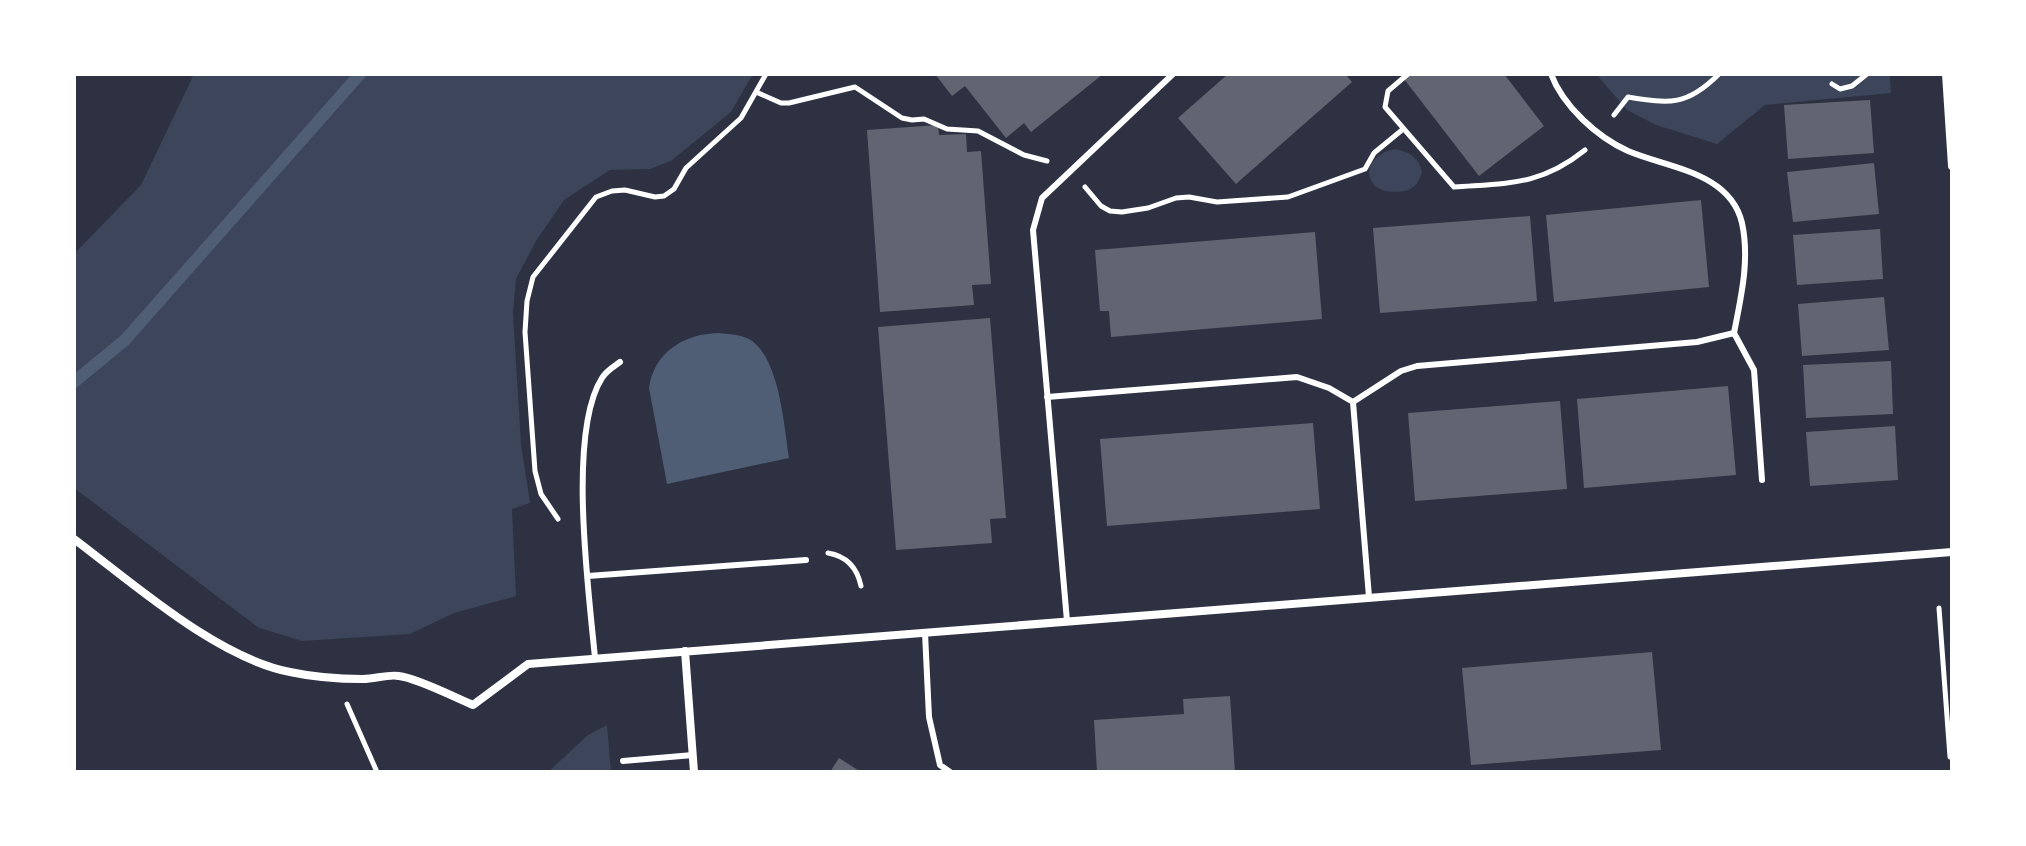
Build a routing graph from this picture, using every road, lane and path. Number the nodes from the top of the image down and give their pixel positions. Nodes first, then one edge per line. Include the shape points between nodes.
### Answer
1 (766, 74) edge
2 (1173, 74) edge
3 (1408, 74) edge
4 (1551, 74) edge
5 (1719, 74) edge
6 (1867, 74) edge
7 (1946, 74) edge
8 (1832, 84) dead end
9 (1599, 133) junction
10 (1952, 166) edge
11 (1734, 333) junction
12 (620, 362) dead end
13 (1047, 397) junction
14 (1353, 402) junction
15 (1762, 480) dead end
16 (74, 539) edge
17 (585, 550) junction
18 (1952, 552) edge
19 (804, 560) joint
20 (588, 576) junction
21 (861, 586) dead end
22 (1369, 597) junction
23 (1939, 608) dead end
24 (1067, 621) junction
25 (925, 633) junction
26 (685, 651) junction
27 (595, 658) junction
28 (335, 677) junction
29 (693, 755) junction
30 (1950, 757) edge
31 (623, 761) dead end
32 (377, 772) edge
33 (694, 772) edge
34 (950, 772) edge

1 - 17 path via 741,118 686,168 674,189 655,197 625,190 596,197 533,277 525,332 535,471 547,504
2 - 13 lane via 1042,198 1033,230
3 - 9 path via 1388,91 1385,107 1454,187 1527,182 1575,158
4 - 9 lane via 1588,127
5 - 9 path via 1680,101 1628,97
6 - 8 path via 1852,86 1840,89
7 - 10 street
9 - 11 lane via 1625,149 1698,174 1730,198 1745,246
11 - 14 lane via 1697,342 1417,366
11 - 15 lane via 1754,370
12 - 17 lane via 600,380 592,402 583,479
13 - 14 lane via 1297,377
13 - 24 lane
14 - 22 lane
16 - 28 street via 229,649 288,672
17 - 20 lane
18 - 22 street
19 - 20 lane
19 - 21 path via 806,553 840,555 855,570
20 - 27 lane
22 - 24 street
23 - 30 path
24 - 25 street
25 - 26 street
25 - 34 lane via 929,717 940,765
26 - 27 street
26 - 29 street
27 - 28 street via 528,664 473,705 400,676
28 - 32 path
29 - 31 lane
29 - 33 street

